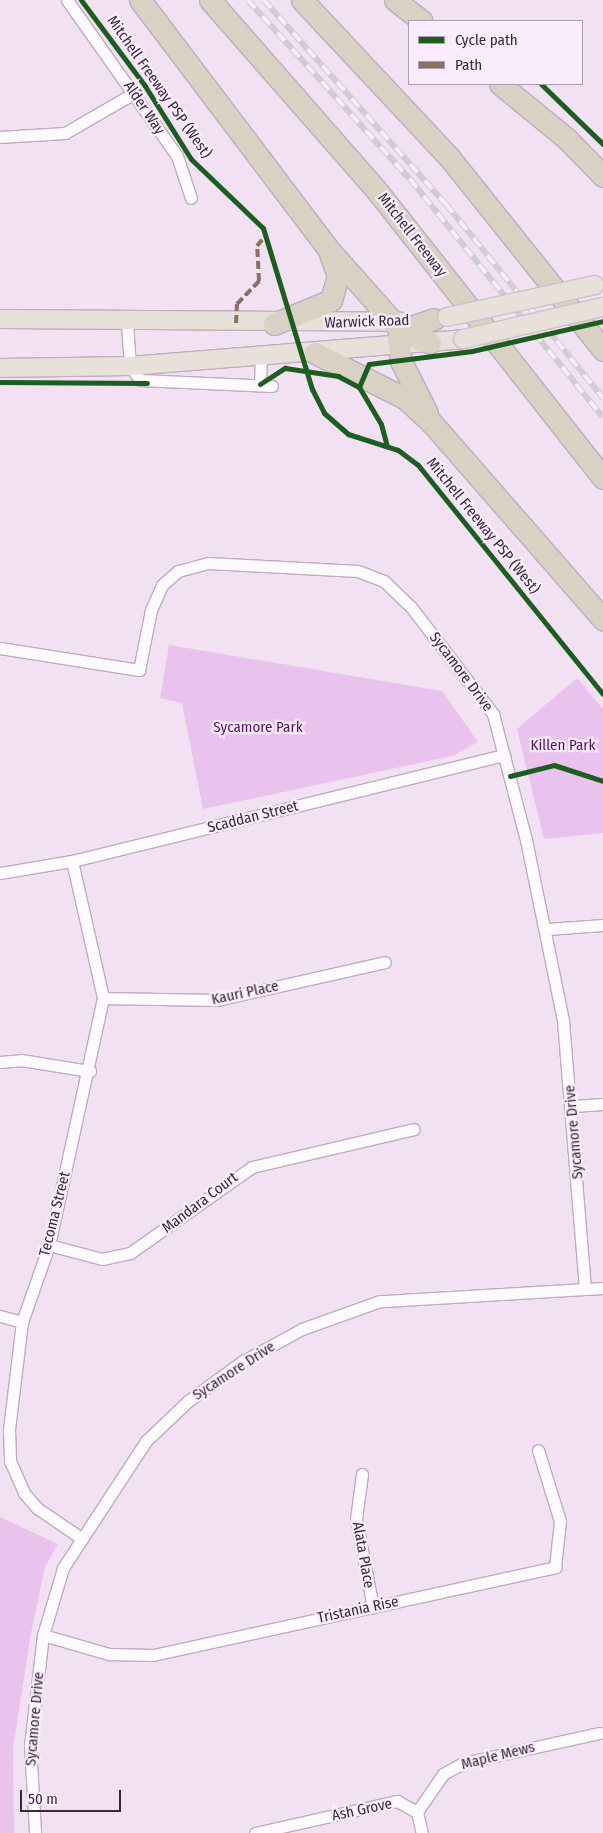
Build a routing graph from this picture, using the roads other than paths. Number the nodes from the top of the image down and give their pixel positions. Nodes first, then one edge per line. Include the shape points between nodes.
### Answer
1 (67, 0) edge
2 (140, 0) edge
3 (210, 0) edge
4 (302, 0) edge
5 (395, 0) edge
6 (421, 20) edge
7 (501, 85) edge
8 (134, 93) junction
9 (0, 137) edge
10 (603, 176) edge
11 (191, 198) dead end
12 (329, 250) junction
13 (599, 284) edge
14 (603, 308) edge
15 (440, 318) joint
16 (0, 319) edge
17 (127, 323) junction
18 (274, 324) junction
19 (397, 334) junction
20 (430, 343) joint
21 (603, 350) edge
22 (315, 353) junction
23 (261, 356) junction
24 (130, 366) junction
25 (0, 368) edge
26 (431, 422) junction
27 (603, 478) edge
28 (603, 619) edge
29 (0, 648) edge
30 (504, 755) junction
31 (72, 861) junction
32 (0, 873) edge
33 (603, 925) edge
34 (547, 929) junction
35 (385, 962) dead end
36 (103, 998) junction
37 (0, 1062) edge
38 (90, 1070) junction
39 (603, 1104) edge
40 (573, 1106) junction
41 (414, 1129) dead end
42 (49, 1245) junction
43 (585, 1288) junction
44 (603, 1288) edge
45 (0, 1316) edge
46 (22, 1322) junction
47 (538, 1450) dead end
48 (5, 1462) edge
49 (362, 1474) dead end
50 (81, 1538) junction
51 (373, 1607) junction
52 (43, 1635) junction
53 (600, 1733) dead end
54 (417, 1812) junction
55 (35, 1833) edge
56 (255, 1833) edge
57 (422, 1833) edge

1 - 8 street, Alder Way
2 - 12 highway
3 - 27 highway, Mitchell Freeway via 378,192
4 - 21 highway via 449,157
5 - 6 highway
7 - 10 highway via 567,139
8 - 9 street via 60,135
8 - 11 street, Alder Way via 177,156
12 - 18 highway via 338,276 331,300
12 - 19 highway
13 - 15 main road, bridge
14 - 20 main road, bridge via 463,339
15 - 19 highway
16 - 17 main road, Warwick Road
17 - 18 main road, Warwick Road
17 - 24 street
18 - 19 main road, Warwick Road
19 - 20 highway
19 - 22 main road, Warwick Road
19 - 26 highway
22 - 23 main road, Warwick Road
22 - 26 highway via 406,399
23 - 24 main road, Warwick Road
23 - 24 street via 266,385 147,383
24 - 25 main road, Warwick Road
26 - 28 highway
29 - 30 street, Sycamore Drive via 139,670 151,610 162,585 178,571 231,560 358,571 384,581 411,606 493,714
30 - 31 street, Scaddan Street
30 - 34 street, Sycamore Drive
31 - 32 street, Scaddan Street
31 - 36 street, Tecoma Street
33 - 34 street
34 - 40 street, Sycamore Drive
35 - 36 street, Kauri Place via 217,1000
36 - 38 street, Tecoma Street
37 - 38 street via 21,1060
38 - 42 street, Tecoma Street
39 - 40 street
40 - 43 street, Sycamore Drive
41 - 42 street, Mandara Court via 252,1167 130,1253 102,1259
42 - 46 street, Tecoma Street
43 - 44 street
43 - 50 street, Sycamore Drive via 380,1301 302,1329 243,1361 188,1401 146,1441
45 - 46 street
46 - 48 street, Tecoma Street via 10,1392
47 - 51 street, Tristania Rise via 560,1521 555,1567
48 - 50 street, Tecoma Street via 37,1508
49 - 51 street, Alata Place via 356,1519
50 - 52 street, Sycamore Drive via 63,1568
51 - 52 street, Tristania Rise via 153,1655 109,1654
52 - 55 street, Sycamore Drive via 30,1744
53 - 54 street, Maple Mews via 463,1763 443,1774
54 - 56 street, Ash Grove via 397,1801
54 - 57 street

